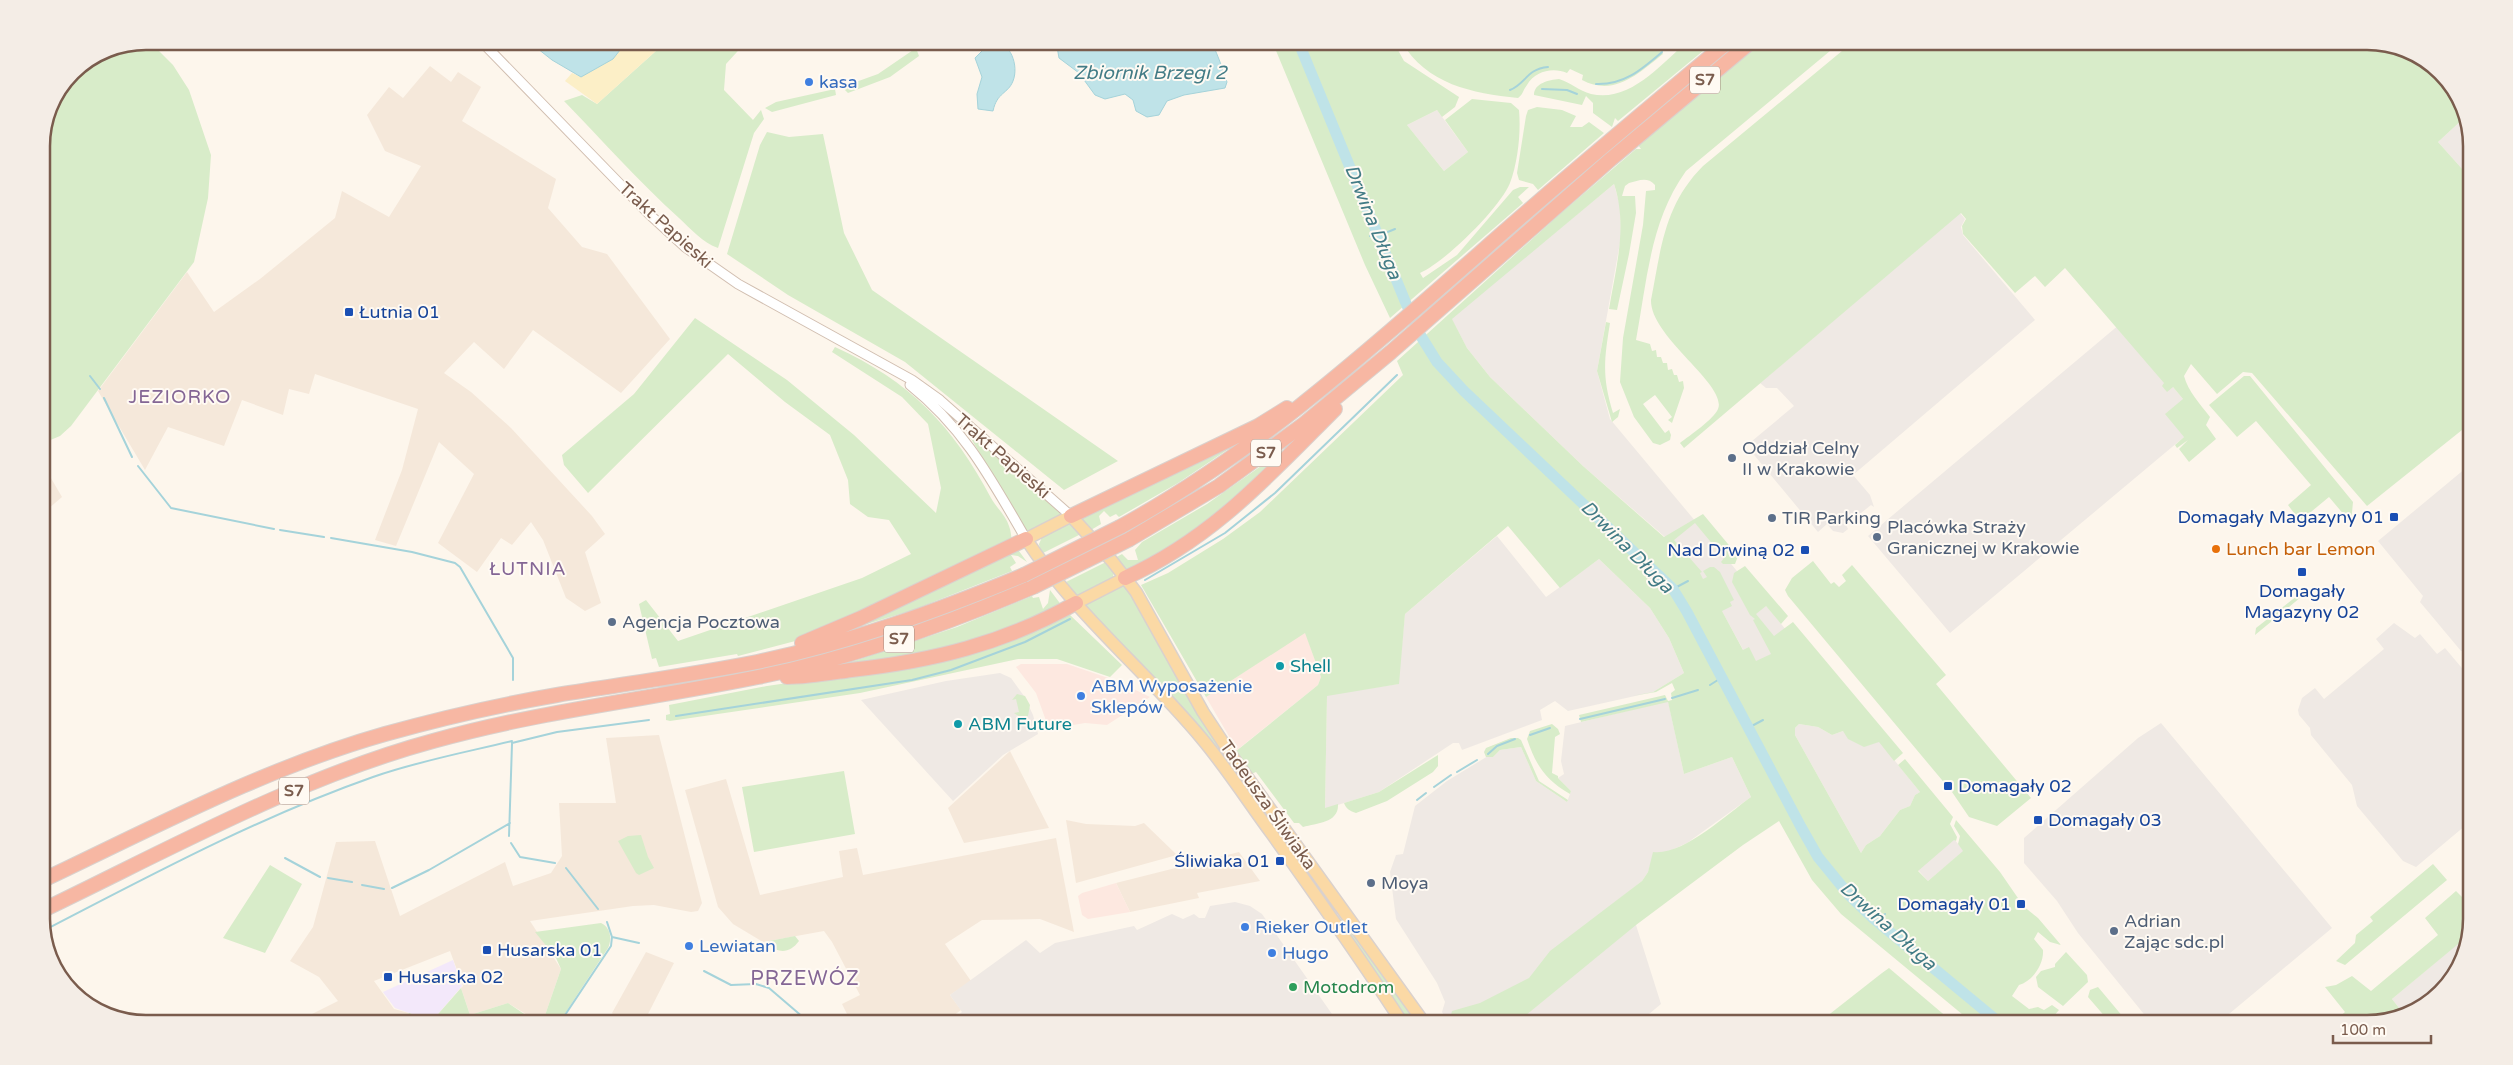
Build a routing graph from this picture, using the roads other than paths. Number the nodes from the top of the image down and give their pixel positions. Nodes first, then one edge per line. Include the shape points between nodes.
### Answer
1 (490, 50) edge
2 (1718, 50) edge
3 (1741, 50) edge
4 (1391, 352) junction
5 (885, 364) junction
6 (1352, 364) junction
7 (1071, 516) junction
8 (1026, 539) junction
9 (1125, 578) junction
10 (1076, 604) junction
11 (759, 661) junction
12 (761, 676) junction
13 (50, 878) edge
14 (50, 907) edge
15 (1398, 1015) edge
16 (1419, 1015) edge

1 - 5 street, Trakt Papieski via 648,214 685,247 746,289
2 - 6 highway, S7 via 1598,148
3 - 4 highway, S7 via 1611,159
4 - 9 highway via 1237,507 1197,537
4 - 12 highway, S7, bridge via 1244,469 1130,539 1033,587 902,638
5 - 7 street, Trakt Papieski via 940,400
5 - 8 street, Trakt Papieski via 935,407 966,441
6 - 7 highway via 1258,426
6 - 11 highway, S7, bridge via 1251,445 1188,488 1120,527 1024,575 898,624
7 - 8 main road
7 - 9 main road, Tadeusza Śliwiaka
8 - 10 main road, Tadeusza Śliwiaka
8 - 11 highway via 861,618
9 - 10 main road
9 - 16 main road, Tadeusza Śliwiaka via 1232,756
10 - 12 highway via 999,640 922,661 792,677
10 - 15 main road, Tadeusza Śliwiaka via 1159,690 1208,747 1334,920
11 - 13 highway, S7 via 518,702 385,734 245,786
12 - 14 highway, S7 via 503,722 390,754 306,786

